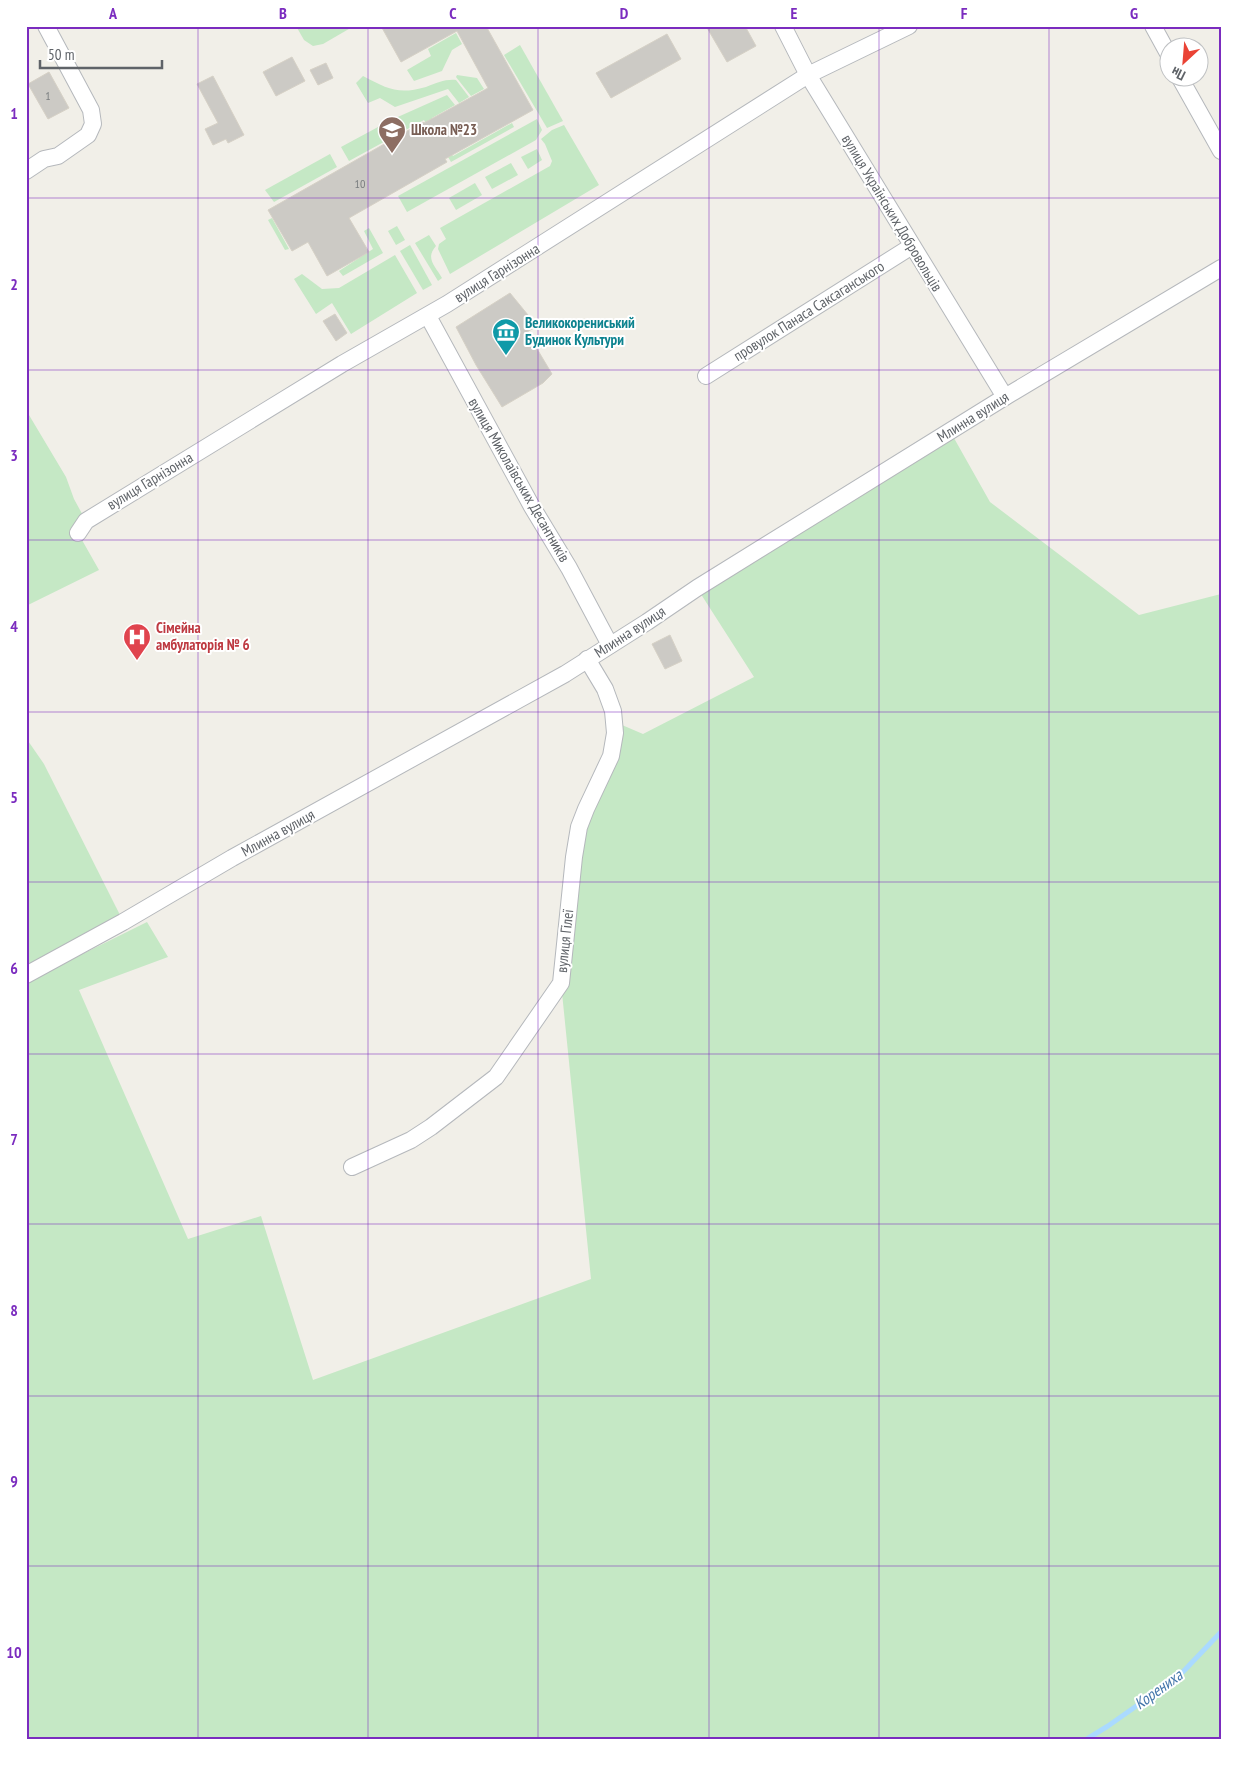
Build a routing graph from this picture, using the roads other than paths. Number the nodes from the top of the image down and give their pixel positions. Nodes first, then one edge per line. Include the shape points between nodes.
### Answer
1 (46, 26) edge
2 (783, 26) edge
3 (909, 26) edge
4 (1152, 26) edge
5 (1160, 40) edge
6 (808, 75) junction
7 (1186, 88) edge
8 (1221, 152) edge
9 (26, 171) edge
10 (912, 246) junction
11 (1221, 268) edge
12 (428, 316) junction
13 (706, 376) dead end
14 (1005, 397) junction
15 (82, 527) dead end
16 (610, 645) junction
17 (587, 659) junction
18 (26, 975) edge
19 (352, 1166) dead end

1 - 9 street via 91,110 93,124 88,135 58,156 44,159
2 - 6 street, вулиця Українських Добровольців
3 - 6 street, вулиця Гарнізонна
4 - 5 street
6 - 10 street, вулиця Українських Добровольців
6 - 12 street, вулиця Гарнізонна
7 - 8 street
10 - 13 street, провулок Панаса Саксаганського
10 - 14 street, вулиця Українських Добровольців
11 - 14 street, Млинна вулиця
12 - 15 street, вулиця Гарнізонна via 334,369
12 - 16 street, вулиця Миколаївських Десантників
14 - 16 street, Млинна вулиця
16 - 17 street, Млинна вулиця
17 - 18 street, Млинна вулиця
17 - 19 street, вулиця Гілеї via 605,689 613,711 615,733 611,756 579,827 561,983 496,1077 418,1136

